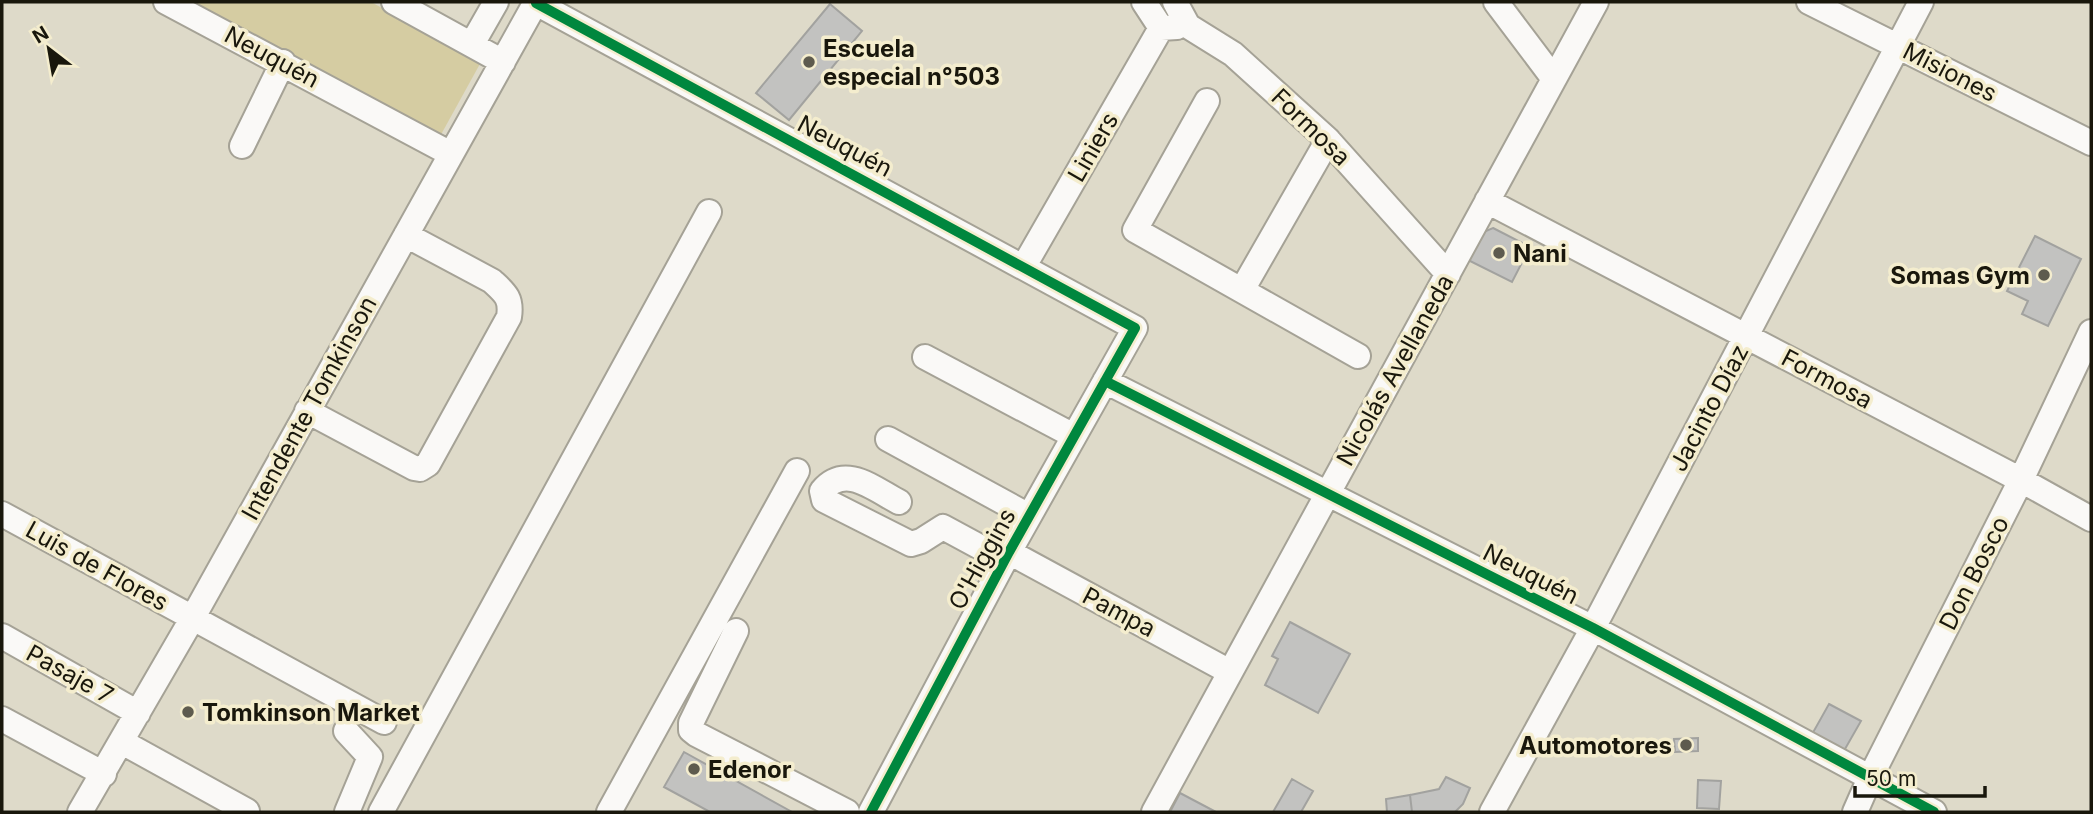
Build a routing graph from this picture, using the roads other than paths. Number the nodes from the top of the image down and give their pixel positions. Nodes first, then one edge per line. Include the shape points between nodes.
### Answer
1 (166, 2) edge
2 (394, 2) edge
3 (496, 2) edge
4 (536, 2) edge
5 (1144, 2) edge
6 (1175, 2) edge
7 (1496, 2) edge
8 (1596, 2) edge
9 (1809, 2) edge
10 (1921, 2) edge
11 (1188, 26) junction
12 (1161, 28) junction
13 (472, 44) junction
14 (1898, 45) junction
15 (283, 62) junction
16 (503, 62) junction
17 (1554, 79) junction
18 (1207, 101) dead end
19 (1328, 140) junction
20 (2091, 143) edge
21 (242, 146) dead end
22 (451, 154) junction
23 (1487, 201) junction
24 (709, 212) dead end
25 (406, 235) junction
26 (1024, 266) junction
27 (1448, 274) junction
28 (1242, 290) junction
29 (1135, 328) joint
30 (2091, 332) edge
31 (1747, 337) junction
32 (1358, 356) dead end
33 (925, 358) dead end
34 (1105, 381) junction
35 (307, 411) junction
36 (1074, 436) junction
37 (888, 439) dead end
38 (797, 471) dead end
39 (2021, 480) junction
40 (1327, 494) junction
41 (899, 502) dead end
42 (2, 514) edge
43 (1029, 516) junction
44 (2091, 519) edge
45 (1007, 556) junction
46 (192, 619) junction
47 (1592, 628) junction
48 (736, 631) dead end
49 (2, 636) edge
50 (1230, 672) junction
51 (138, 713) junction
52 (2, 719) edge
53 (384, 722) dead end
54 (346, 731) dead end
55 (122, 742) junction
56 (104, 774) junction
57 (1870, 778) junction
58 (247, 811) edge
59 (80, 812) edge
60 (347, 812) edge
61 (381, 812) edge
62 (608, 812) edge
63 (847, 812) edge
64 (870, 812) edge
65 (1154, 812) edge
66 (1492, 812) edge
67 (1855, 812) edge
68 (1934, 812) edge

1 - 15 street, Neuquén
2 - 13 street
3 - 13 street
4 - 16 street, Intendente Tomkinson
4 - 26 street, Neuquén
5 - 12 street
6 - 11 street, Formosa
7 - 17 street
8 - 17 street, Nicolás Avellaneda
9 - 14 street, Misiones
10 - 14 street, Jacinto Díaz
11 - 12 street
11 - 19 street, Formosa via 1233,54
12 - 26 street, Liniers
13 - 16 street
14 - 20 street, Misiones
14 - 31 street, Jacinto Díaz
15 - 21 street
15 - 22 street, Neuquén
16 - 22 street, Intendente Tomkinson
17 - 23 street, Nicolás Avellaneda
18 - 28 street via 1135,230
19 - 27 street, Formosa
19 - 28 street
22 - 25 street, Intendente Tomkinson
23 - 27 street, Nicolás Avellaneda
23 - 31 street, Formosa
24 - 61 street
25 - 35 street, Intendente Tomkinson
25 - 35 street via 492,281 511,304 509,317 428,464 414,468
26 - 29 street, Neuquén
27 - 40 street, Nicolás Avellaneda
28 - 32 street
29 - 34 street, O'Higgins
30 - 39 street, Don Bosco
31 - 39 street, Formosa
31 - 47 street, Jacinto Díaz
33 - 36 street
34 - 36 street, O'Higgins
34 - 40 street, Neuquén
35 - 46 street, Intendente Tomkinson
36 - 43 street, O'Higgins
37 - 43 street
38 - 62 street
39 - 44 street, Formosa
39 - 57 street, Don Bosco
40 - 47 street, Neuquén
40 - 50 street, Nicolás Avellaneda
41 - 45 street, Pampa via 857,480 841,477 822,491 824,500 911,544 943,527
42 - 46 street, Luis de Flores
43 - 45 street, O'Higgins
45 - 50 street, Pampa
45 - 64 street, O'Higgins
46 - 51 street, Intendente Tomkinson
46 - 53 street, Luis de Flores
47 - 57 street, Neuquén
47 - 66 street, Jacinto Díaz
48 - 63 street via 691,730
49 - 51 street, Pasaje 7
50 - 65 street, Nicolás Avellaneda
51 - 55 street, Intendente Tomkinson
52 - 56 street
54 - 60 street via 370,757
55 - 56 street, Intendente Tomkinson
55 - 58 street
56 - 59 street, Intendente Tomkinson
57 - 67 street, Don Bosco
57 - 68 street, Neuquén

